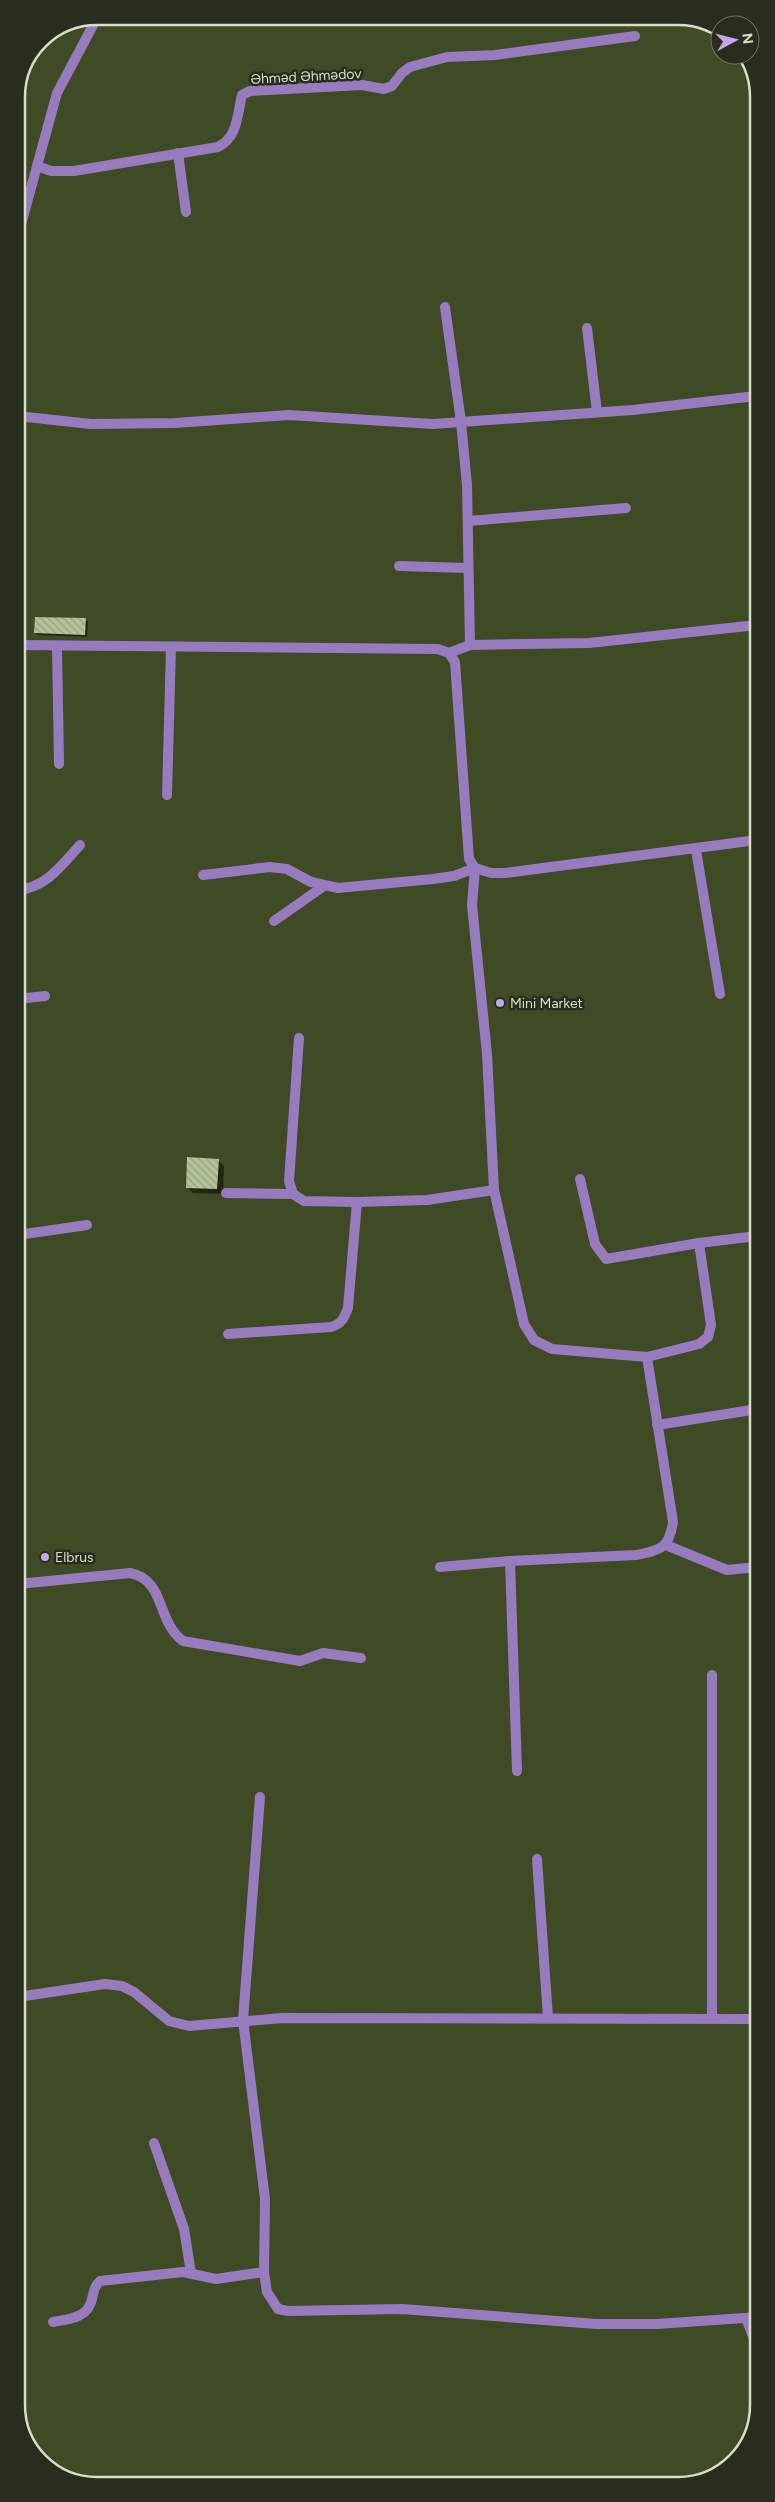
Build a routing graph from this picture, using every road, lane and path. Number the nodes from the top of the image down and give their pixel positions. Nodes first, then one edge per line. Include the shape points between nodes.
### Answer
1 (93, 25) edge
2 (635, 36) dead end
3 (178, 153) junction
4 (37, 166) junction
5 (25, 210) edge
6 (186, 212) dead end
7 (445, 306) dead end
8 (587, 328) dead end
9 (750, 397) edge
10 (597, 412) junction
11 (25, 417) edge
12 (461, 422) junction
13 (626, 508) dead end
14 (469, 521) junction
15 (399, 566) dead end
16 (468, 568) junction
17 (750, 627) edge
18 (25, 645) edge
19 (470, 645) junction
20 (57, 646) junction
21 (171, 647) junction
22 (449, 653) junction
23 (59, 764) dead end
24 (167, 794) dead end
25 (750, 841) edge
26 (80, 845) dead end
27 (696, 850) junction
28 (475, 868) junction
29 (203, 875) dead end
30 (324, 886) junction
31 (25, 889) edge
32 (274, 921) dead end
33 (720, 994) dead end
34 (45, 996) dead end
35 (25, 998) edge
36 (299, 1038) dead end
37 (580, 1179) dead end
38 (494, 1190) junction
39 (226, 1193) dead end
40 (293, 1194) junction
41 (357, 1202) junction
42 (87, 1225) dead end
43 (25, 1234) edge
44 (750, 1237) edge
45 (699, 1243) junction
46 (228, 1334) dead end
47 (647, 1357) junction
48 (750, 1410) edge
49 (658, 1425) junction
50 (666, 1545) junction
51 (510, 1560) junction
52 (440, 1567) dead end
53 (750, 1568) edge
54 (25, 1583) edge
55 (361, 1658) dead end
56 (712, 1675) dead end
57 (517, 1771) dead end
58 (260, 1797) dead end
59 (537, 1859) dead end
60 (25, 1996) edge
61 (548, 2018) junction
62 (712, 2018) junction
63 (750, 2019) edge
64 (243, 2020) junction
65 (154, 2143) dead end
66 (264, 2272) junction
67 (191, 2273) junction
68 (746, 2318) junction
69 (750, 2318) edge
70 (53, 2322) dead end
71 (750, 2328) edge

1 - 4 street via 57,93
2 - 3 street, Əhməd Əhmədov via 495,55 447,57 410,67 392,86 384,89 362,85 250,91 242,95 233,136 227,143
3 - 4 street, Əhməd Əhmədov via 74,171 51,171
3 - 6 street
4 - 5 street
7 - 12 street
8 - 10 street
9 - 10 street
10 - 12 street
11 - 12 street via 91,424 174,423 289,415 409,423
12 - 14 street
13 - 14 street
14 - 16 street
15 - 16 street
16 - 19 street
17 - 19 street via 589,643
18 - 20 street
19 - 22 street
20 - 21 street
20 - 23 street
21 - 22 street via 438,648
21 - 24 street
22 - 28 street via 455,662 457,677 469,859
25 - 27 street
26 - 31 street via 43,883
27 - 28 street via 506,872 482,872
27 - 33 street
28 - 30 street via 433,879 338,888
28 - 38 street via 472,905 487,1054
29 - 30 street via 270,867 287,869
30 - 32 street
34 - 35 street
36 - 40 street via 289,1181
37 - 45 street via 595,1244 606,1260
38 - 41 street via 427,1200
38 - 47 street via 524,1324 534,1340 552,1349
39 - 40 street
40 - 41 street via 304,1201
41 - 46 street via 348,1308 339,1325
42 - 43 street
44 - 45 street
45 - 47 street via 711,1325 708,1337 699,1344
47 - 49 street
48 - 49 street
49 - 50 street via 673,1522
50 - 51 street via 636,1555
50 - 53 street via 727,1570
51 - 52 street
51 - 57 street
54 - 55 street via 130,1573 142,1575 150,1581 173,1633 183,1641 300,1660 322,1653
56 - 62 street
58 - 64 street
59 - 61 street
60 - 64 street via 105,1984 122,1986 134,1992 175,2024 189,2026
61 - 62 street
61 - 64 street
62 - 63 street
64 - 66 street via 265,2198
65 - 67 street via 184,2229
66 - 67 street via 216,2279 201,2278
66 - 68 street via 272,2303 278,2309 288,2311 402,2309 596,2324
67 - 70 street via 100,2281 94,2288 90,2308 84,2314
68 - 69 street
68 - 71 street

